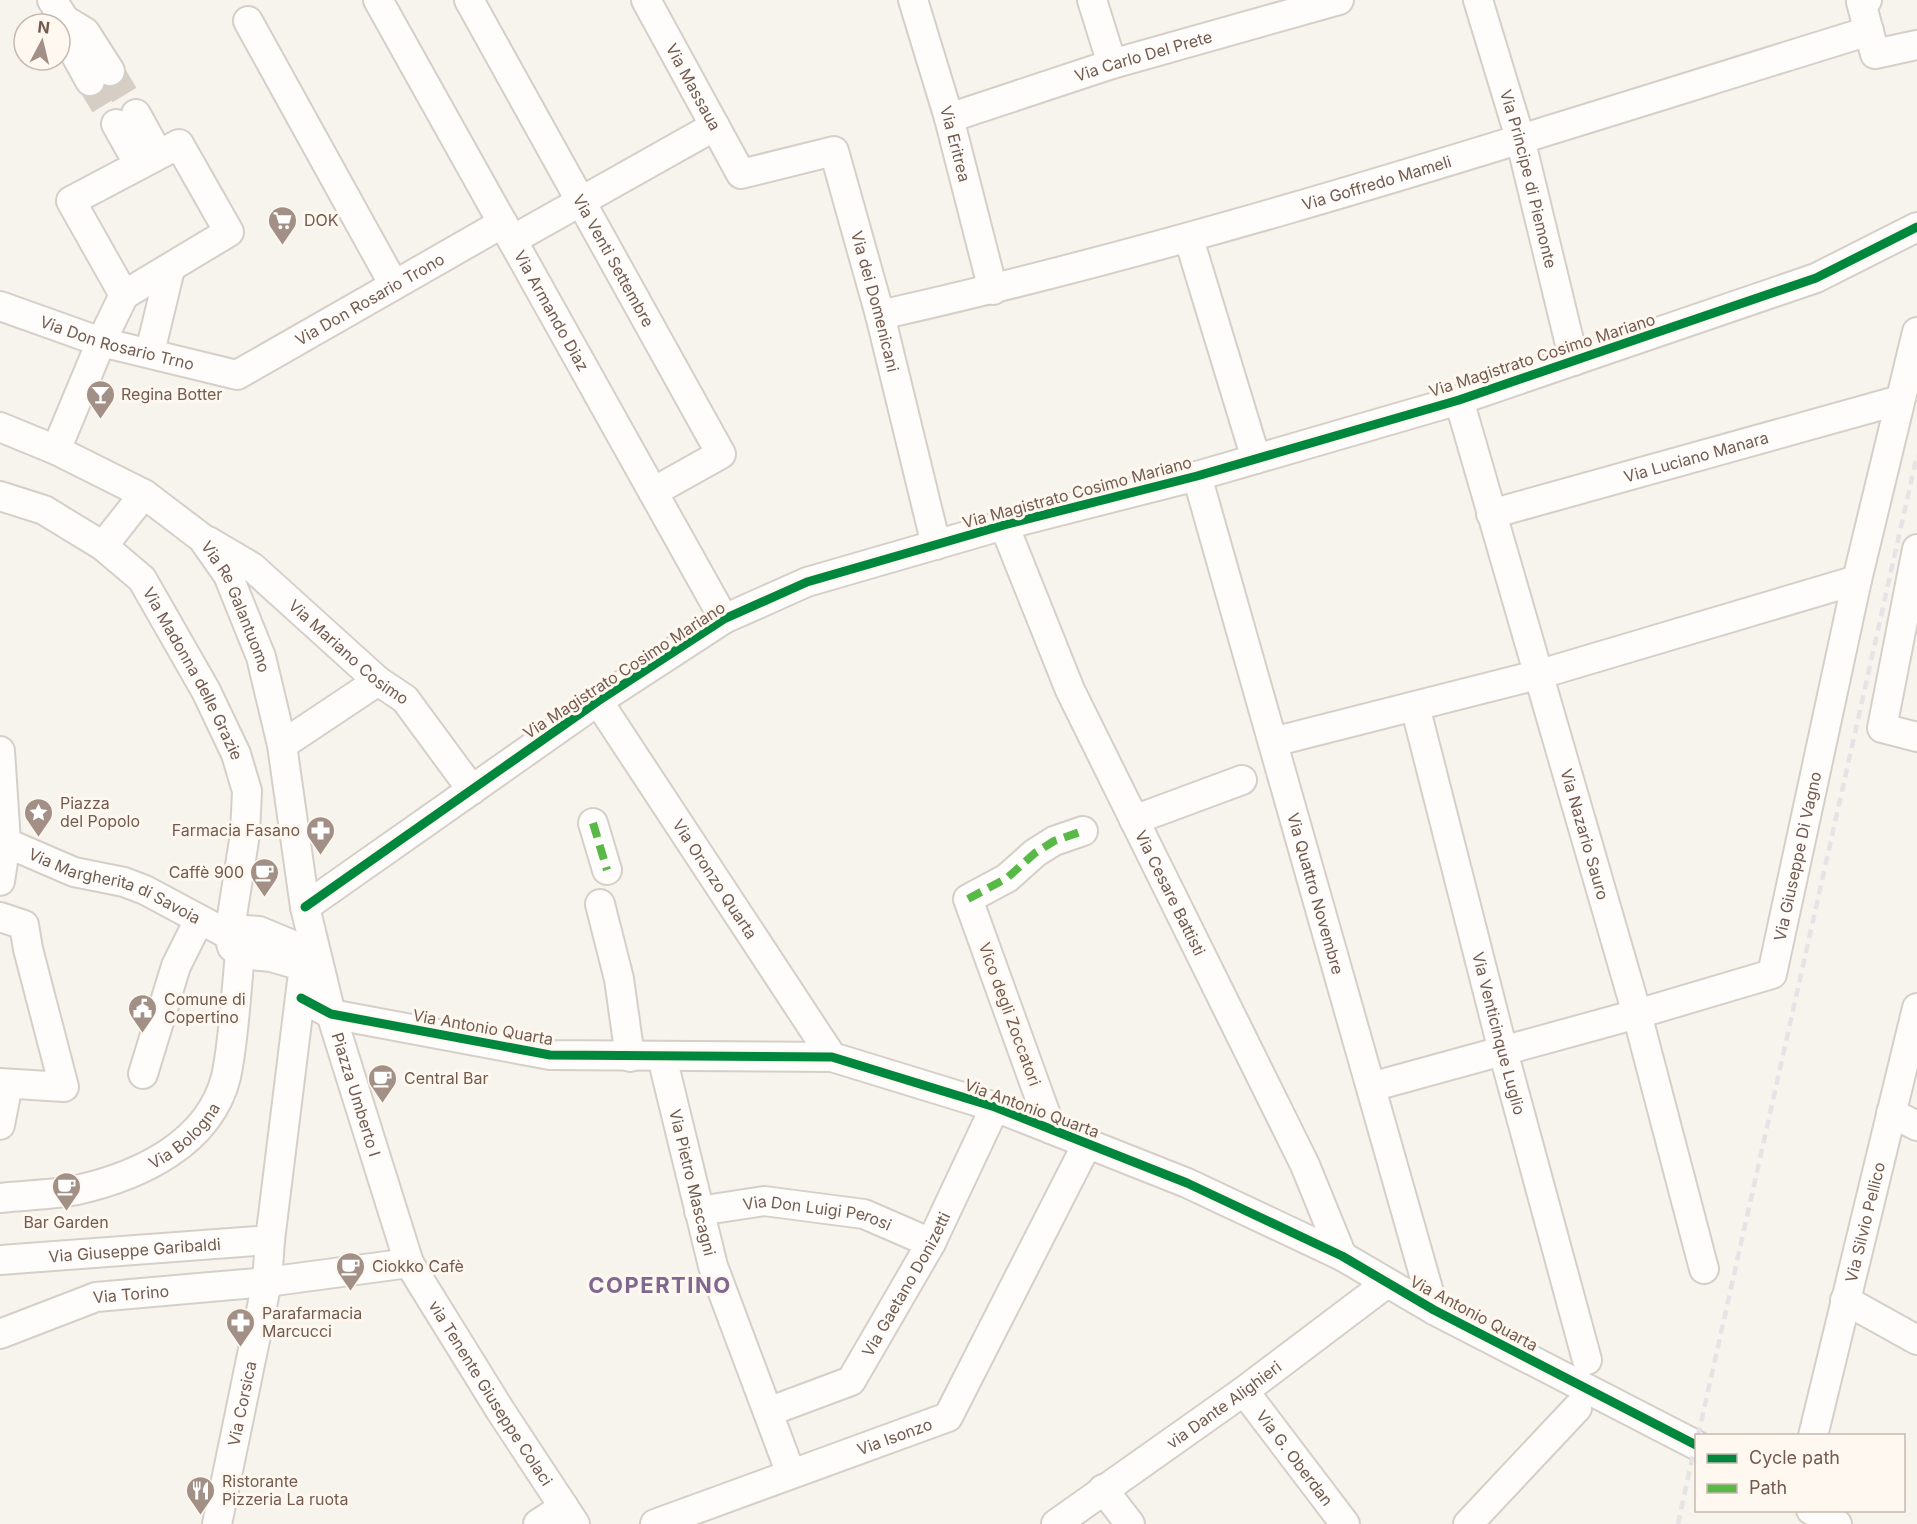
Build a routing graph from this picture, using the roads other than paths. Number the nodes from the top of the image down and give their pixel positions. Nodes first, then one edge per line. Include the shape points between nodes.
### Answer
1 (469, 0) edge
2 (647, 0) edge
3 (913, 0) edge
4 (1092, 0) edge
5 (1339, 0) edge
6 (1478, 0) edge
7 (1867, 0) edge
8 (387, 3) edge
9 (59, 10) edge
10 (248, 21) dead end
11 (1869, 31) junction
12 (1917, 45) edge
13 (1112, 64) junction
14 (100, 76) tunnel mouth
15 (949, 118) junction
16 (126, 119) tunnel mouth
17 (715, 126) junction
18 (1520, 138) junction
19 (148, 160) junction
20 (741, 174) joint
21 (581, 201) junction
22 (1917, 227) edge
23 (507, 231) junction
24 (1189, 239) junction
25 (170, 269) junction
26 (394, 285) junction
27 (993, 290) junction
28 (124, 295) junction
29 (0, 306) edge
30 (880, 315) junction
31 (1917, 332) edge
32 (101, 342) junction
33 (150, 352) junction
34 (1574, 361) junction
35 (237, 375) joint
36 (1459, 400) junction
37 (1900, 400) junction
38 (0, 427) edge
39 (56, 450) junction
40 (1256, 459) junction
41 (1197, 476) junction
42 (653, 492) junction
43 (144, 494) junction
44 (0, 496) edge
45 (1491, 514) junction
46 (1004, 525) junction
47 (201, 538) junction
48 (936, 545) junction
49 (103, 546) junction
50 (1917, 549) edge
51 (1857, 580) junction
52 (290, 601) junction
53 (724, 619) junction
54 (248, 620) junction
55 (1537, 675) junction
56 (378, 681) junction
57 (598, 701) junction
58 (1415, 706) junction
59 (1917, 737) edge
60 (1273, 742) junction
61 (282, 745) junction
62 (0, 751) edge
63 (1242, 780) dead end
64 (472, 790) junction
65 (1134, 820) junction
66 (593, 823) dead end
67 (1083, 831) dead end
68 (3, 841) edge
69 (607, 870) dead end
70 (0, 881) edge
71 (600, 904) dead end
72 (304, 907) junction
73 (0, 917) edge
74 (199, 920) junction
75 (235, 944) junction
76 (308, 958) junction
77 (301, 998) junction
78 (1917, 1008) edge
79 (1637, 1014) junction
80 (333, 1022) junction
81 (298, 1026) junction
82 (1503, 1051) junction
83 (630, 1057) junction
84 (662, 1057) junction
85 (832, 1057) junction
86 (143, 1074) dead end
87 (4, 1083) edge
88 (1371, 1087) junction
89 (995, 1107) junction
90 (1891, 1113) junction
91 (0, 1125) edge
92 (1917, 1126) edge
93 (1051, 1129) junction
94 (1087, 1144) junction
95 (0, 1198) edge
96 (699, 1211) junction
97 (270, 1240) junction
98 (932, 1243) junction
99 (94, 1255) junction
100 (1342, 1256) junction
101 (0, 1260) edge
102 (409, 1263) junction
103 (1704, 1269) dead end
104 (267, 1282) junction
105 (1387, 1283) junction
106 (96, 1297) junction
107 (1845, 1300) junction
108 (1434, 1310) junction
109 (0, 1334) edge
110 (1917, 1340) edge
111 (1587, 1360) dead end
112 (1244, 1391) junction
113 (1577, 1408) dead end
114 (768, 1412) junction
115 (1813, 1434) edge
116 (1695, 1444) edge
117 (791, 1474) junction
118 (1103, 1489) junction
119 (1815, 1512) edge
120 (570, 1516) edge
121 (217, 1524) edge
122 (538, 1524) edge
123 (655, 1524) edge
124 (1056, 1524) edge
125 (1130, 1524) edge
126 (1345, 1524) edge
127 (1468, 1524) edge
128 (1837, 1524) edge

1 - 21 street, Via Venti Settembre
2 - 17 street, Via Massaua
3 - 15 street, Via Eritrea
4 - 13 street
5 - 13 street, Via Carlo Del Prete
6 - 18 street, Via Principe di Piemonte
7 - 11 street via 1861,2
8 - 23 street, Via Armando Diaz
9 - 14 street via 69,44
10 - 26 street
11 - 12 street via 1875,54
11 - 18 street, Via Goffredo Mameli
13 - 15 street, Via Carlo Del Prete
15 - 27 street, Via Eritrea
16 - 19 street
17 - 20 street, Via Massaua
17 - 21 street, Via Don Rosario Trono
18 - 24 street, Via Goffredo Mameli
18 - 34 street, Via Principe di Piemonte
19 - 25 street via 179,144 229,232
19 - 28 street via 71,201
20 - 30 street, Via dei Domenicani via 834,151
21 - 23 street, Via Don Rosario Trono
21 - 42 street, Via Venti Settembre via 721,454
22 - 34 street, Via Magistrato Cosimo Mariano via 1816,278
23 - 26 street, Via Don Rosario Trono
23 - 42 street, Via Armando Diaz
24 - 27 street, Via Goffredo Mameli
24 - 40 street
25 - 28 street
25 - 33 street
26 - 35 street, Via Don Rosario Trono
27 - 30 street, Via Goffredo Mameli
28 - 32 street
29 - 32 street, Via Don Rosario Trno
30 - 48 street, Via dei Domenicani
31 - 37 street, Via Giuseppe Di Vagno
32 - 33 street, Via Don Rosario Trno
32 - 39 street
33 - 35 street, Via Don Rosario Trno
34 - 36 street, Via Magistrato Cosimo Mariano
36 - 40 street, Via Magistrato Cosimo Mariano
36 - 45 street, Via Nazario Sauro
37 - 45 street, Via Luciano Manara
37 - 51 street, Via Giuseppe Di Vagno
38 - 39 street, Via Re Galantuomo
39 - 43 street, Via Re Galantuomo
40 - 41 street, Via Magistrato Cosimo Mariano
41 - 46 street, Via Magistrato Cosimo Mariano
41 - 60 street, Via Quattro Novembre
42 - 53 street, Via Armando Diaz
43 - 47 street, Via Re Galantuomo
43 - 49 street
44 - 49 street, Via Madonna delle Grazie via 44,510
45 - 55 street, Via Nazario Sauro
46 - 48 street, Via Magistrato Cosimo Mariano
46 - 65 street, Via Cesare Battisti via 1070,690
47 - 52 street, Via Mariano Cosimo via 252,567
47 - 54 street, Via Re Galantuomo via 228,575
48 - 53 street, Via Magistrato Cosimo Mariano via 807,582
49 - 75 street, Via Madonna delle Grazie via 142,579 206,691 236,754 247,791
50 - 59 street via 1882,728
51 - 55 street
51 - 79 street, Via Giuseppe Di Vagno via 1772,974
52 - 54 street via 270,601
52 - 56 street, Via Mariano Cosimo
53 - 57 street, Via Magistrato Cosimo Mariano
54 - 61 street, Via Re Galantuomo
55 - 58 street
55 - 79 street, Via Nazario Sauro
56 - 61 street
56 - 64 street, Via Mariano Cosimo via 405,699
57 - 64 street, Via Magistrato Cosimo Mariano
57 - 85 street, Via Oronzo Quarta
58 - 60 street
58 - 82 street, Via Venticinque Luglio
60 - 88 street, Via Quattro Novembre
61 - 72 street, Via Re Galantuomo
62 - 68 street
63 - 65 street
64 - 72 street, Via Magistrato Cosimo Mariano
65 - 100 street, Via Cesare Battisti via 1305,1165
66 - 69 street
67 - 93 street, Vico degli Zoccatori via 1035,853 1007,878 968,899
68 - 70 street
68 - 74 street, Via Margherita di Savoia via 74,872 124,882
71 - 83 street via 619,979
72 - 76 street, Piazza Umberto I
73 - 87 street via 24,925 64,1087
74 - 75 street, Via Margherita di Savoia
74 - 86 street via 176,966
75 - 76 street via 245,930 259,931
75 - 95 street, Via Bologna via 225,1077 215,1104 191,1137 153,1165 96,1184 77,1190
76 - 77 street, Piazza Umberto I
76 - 80 street, Piazza Umberto I
77 - 80 street, Via Antonio Quarta
77 - 81 street, Piazza Umberto I
78 - 90 street, Via Silvio Pellico
79 - 82 street, Via Giuseppe Di Vagno
79 - 103 street, Via Nazario Sauro
80 - 81 street
80 - 83 street, Via Antonio Quarta via 550,1055
80 - 102 street, Piazza Umberto I
81 - 97 street, Piazza Umberto I
82 - 88 street, Via Giuseppe Di Vagno
82 - 111 street, Via Venticinque Luglio
83 - 84 street, Via Antonio Quarta
84 - 85 street, Via Antonio Quarta
84 - 96 street, Via Pietro Mascagni
85 - 89 street, Via Antonio Quarta
87 - 91 street
88 - 108 street, Via Quattro Novembre
89 - 93 street, Via Antonio Quarta
89 - 98 street, Via Gaetano Donizetti
90 - 92 street
90 - 107 street, Via Silvio Pellico
93 - 94 street, Via Antonio Quarta
94 - 100 street, Via Antonio Quarta via 1187,1183
94 - 117 street, Via Isonzo via 948,1417
96 - 98 street, Via Don Luigi Perosi via 764,1201 864,1214
96 - 114 street, Via Pietro Mascagni via 713,1266
97 - 99 street, Via Giuseppe Garibaldi
97 - 104 street, Piazza Umberto I
98 - 114 street, Via Gaetano Donizetti via 851,1382
99 - 101 street, Via Giuseppe Garibaldi
99 - 106 street
100 - 105 street, Via Antonio Quarta
102 - 104 street
102 - 120 street, via Tenente Giuseppe Colaci
104 - 106 street, Via Torino
104 - 121 street, Via Corsica
105 - 108 street, Via Antonio Quarta
105 - 112 street, via Dante Alighieri
106 - 109 street, Via Torino
107 - 110 street
107 - 115 street, Via Silvio Pellico
108 - 116 street, Via Antonio Quarta
112 - 118 street, via Dante Alighieri
112 - 126 street, Via G. Oberdan
113 - 127 street
114 - 117 street, Via Pietro Mascagni
117 - 123 street, Via Isonzo
118 - 124 street, via Dante Alighieri
118 - 125 street
119 - 128 street
120 - 122 street

